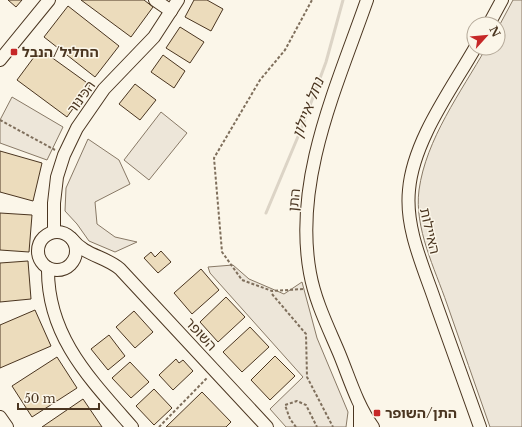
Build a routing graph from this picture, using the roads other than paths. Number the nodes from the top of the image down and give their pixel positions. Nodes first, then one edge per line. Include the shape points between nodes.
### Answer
1 (49, 0) edge
2 (156, 0) edge
3 (178, 0) edge
4 (367, 0) edge
5 (502, 0) edge
6 (171, 11) junction
7 (493, 16) edge
8 (470, 56) edge
9 (0, 60) edge
10 (54, 232) junction
11 (72, 240) junction
12 (112, 263) junction
13 (68, 267) junction
14 (48, 268) junction
15 (359, 402) junction
16 (0, 417) edge
17 (7, 427) edge
18 (132, 427) edge
19 (267, 427) edge
20 (360, 427) edge
21 (373, 427) edge
22 (480, 427) edge

1 - 9 street
2 - 6 street
3 - 6 street, הכינור
4 - 15 street, התן via 329,110 312,177 306,232 314,289
5 - 7 street
6 - 10 street, הכינור via 154,37 104,89 77,128 64,155 55,190
8 - 22 street, האיילות via 426,134 412,173 408,208 418,251
10 - 11 street via 63,232
10 - 14 street via 43,237 38,248 40,260
11 - 12 street, השופר via 87,253
11 - 13 street via 76,254
12 - 13 street via 89,261
12 - 19 street, השופר
13 - 14 street via 60,270
14 - 18 street via 50,303 62,336 89,378
15 - 20 street, התן
15 - 21 street, התן
16 - 17 street

